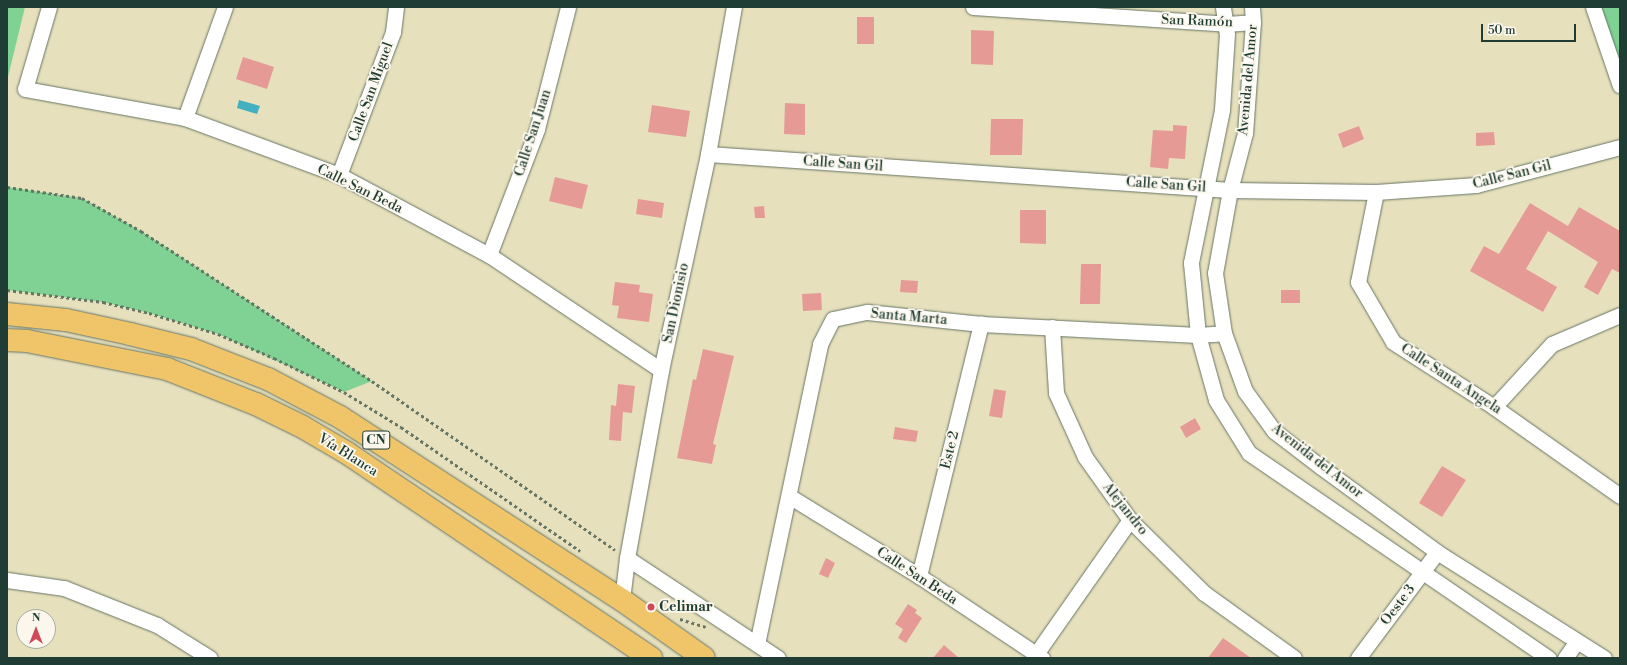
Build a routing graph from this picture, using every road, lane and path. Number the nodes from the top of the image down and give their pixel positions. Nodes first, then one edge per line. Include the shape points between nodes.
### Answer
1 (49, 7) edge
2 (225, 7) edge
3 (396, 7) edge
4 (568, 7) edge
5 (734, 7) edge
6 (973, 7) edge
7 (1223, 7) edge
8 (1593, 7) edge
9 (1253, 14) edge
10 (1226, 24) junction
11 (1620, 86) edge
12 (185, 118) junction
13 (1620, 147) edge
14 (708, 154) junction
15 (339, 175) junction
16 (7, 186) edge
17 (1205, 187) junction
18 (1230, 190) junction
19 (1376, 192) junction
20 (489, 255) junction
21 (7, 314) edge
22 (1620, 315) edge
23 (981, 324) junction
24 (1052, 327) junction
25 (1224, 333) junction
26 (1198, 335) junction
27 (7, 340) edge
28 (661, 370) junction
29 (1494, 407) junction
30 (789, 496) junction
31 (1620, 496) edge
32 (1130, 520) junction
33 (1437, 552) junction
34 (627, 558) junction
35 (1421, 573) junction
36 (919, 576) junction
37 (7, 580) edge
38 (622, 600) junction
39 (1576, 642) junction
40 (757, 644) junction
41 (1039, 656) edge
42 (210, 658) edge
43 (651, 658) edge
44 (704, 658) edge
45 (778, 658) edge
46 (1294, 658) edge
47 (1358, 658) edge
48 (1548, 658) edge
49 (1565, 658) edge
50 (1604, 658) edge

1 - 12 street, Calle San Beda via 25,89
2 - 12 street
3 - 15 street, Calle San Miguel via 393,32
4 - 20 street, Calle San Juan via 537,129
5 - 14 street, San Dionisio
6 - 10 street, San Ramón
7 - 10 street, Avenida del Amor
8 - 11 street
9 - 10 street, San Ramón
9 - 18 street, Avenida del Amor via 1245,133
10 - 17 street, Avenida del Amor via 1222,110
12 - 15 street, Calle San Beda
13 - 19 street, Calle San Gil via 1476,185
14 - 17 street, Calle San Gil
14 - 28 street, San Dionisio
15 - 20 street, Calle San Beda
16 - 34 path via 82,198 141,231 372,381
17 - 18 street, Calle San Gil
17 - 26 street, Avenida del Amor via 1191,263
18 - 19 street, Calle San Gil
18 - 25 street, Avenida del Amor via 1215,273
19 - 29 street, Calle Santa Angela via 1358,282 1393,342
20 - 28 street, Calle San Beda
21 - 38 highway, CN via 66,320 191,349 268,379 340,417
22 - 29 street via 1552,344
23 - 24 street, Santa Marta
23 - 30 street, Santa Marta via 867,312 833,319 820,344
23 - 36 street, Este 2
24 - 26 street, Santa Marta
24 - 32 street, Alejandro via 1056,393 1085,457
25 - 26 street, Santa Marta
25 - 33 street, Avenida del Amor via 1245,391 1274,431
26 - 35 street, Avenida del Amor via 1216,400 1249,453
27 - 43 highway, Vía Blanca / CN via 107,356 167,369 256,404 301,426 347,453
28 - 34 street, San Dionisio
29 - 31 street, Calle Santa Angela
30 - 36 street, Calle San Beda
30 - 40 street, Santa Marta
32 - 41 street
32 - 46 street, Alejandro via 1204,593
33 - 35 street, Oeste 3
33 - 39 street, Avenida del Amor
34 - 38 street, San Dionisio
34 - 40 street
35 - 47 street, Oeste 3
35 - 48 street, Avenida del Amor
36 - 41 street, Calle San Beda
37 - 42 street via 64,588 157,625
38 - 44 highway, CN
39 - 49 street
39 - 50 street, Avenida del Amor
40 - 45 street

